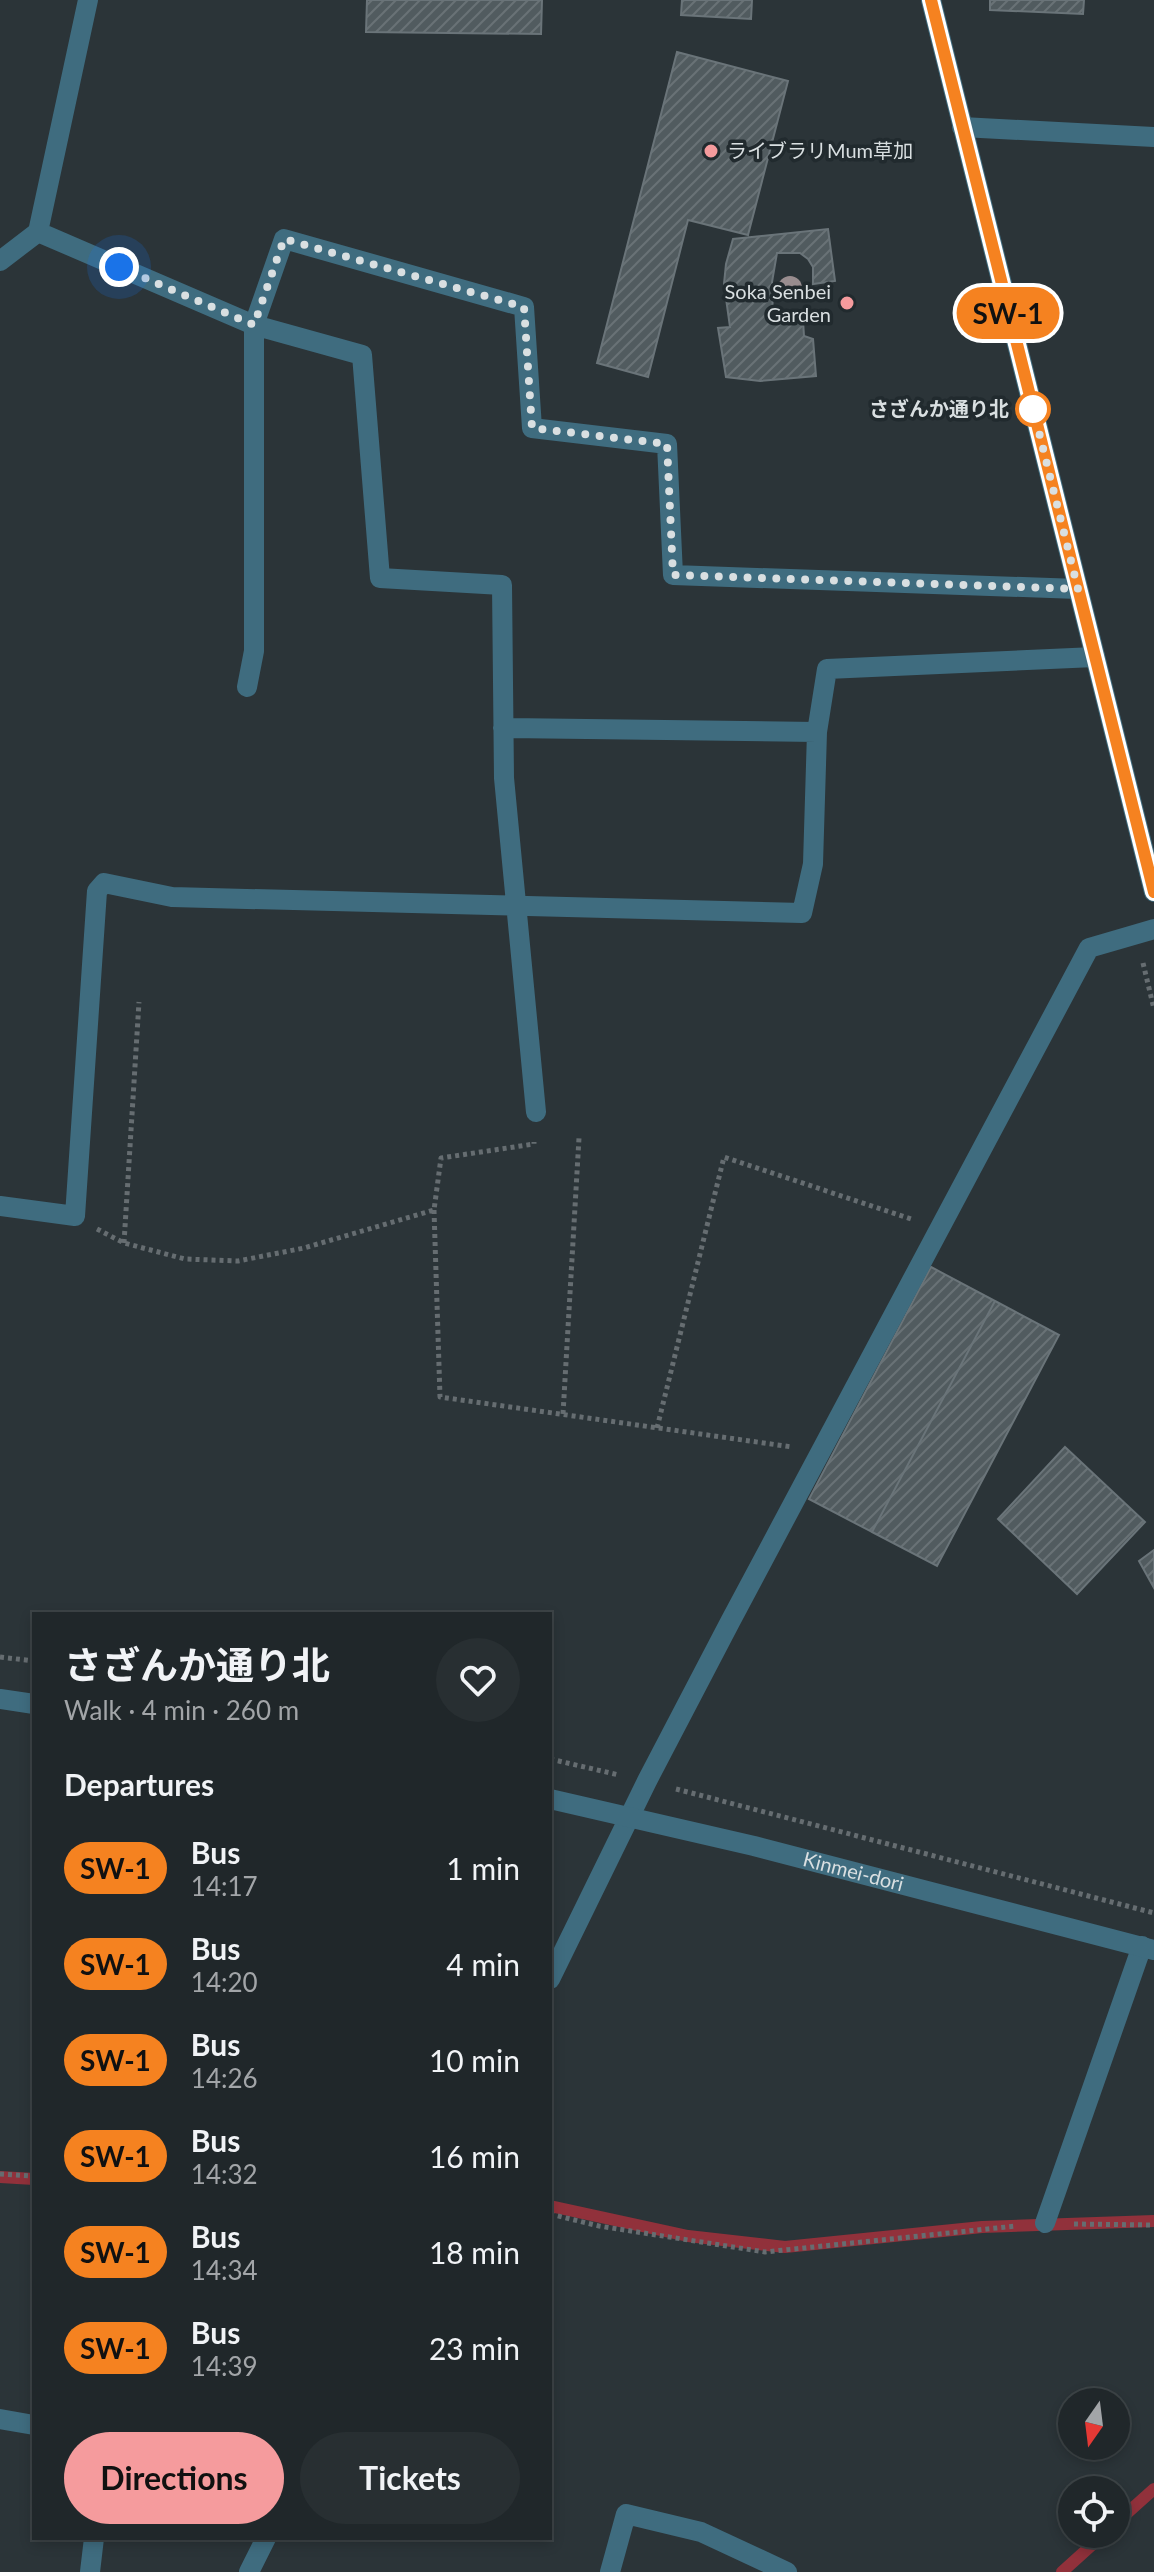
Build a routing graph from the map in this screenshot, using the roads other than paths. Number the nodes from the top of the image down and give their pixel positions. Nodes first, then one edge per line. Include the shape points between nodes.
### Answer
1 (88, 0) edge
2 (931, 0) edge
3 (962, 127) junction
4 (1154, 137) edge
5 (38, 232) junction
6 (0, 261) edge
7 (254, 325) junction
8 (1078, 589) junction
9 (1095, 657) junction
10 (247, 687) dead end
11 (503, 728) junction
12 (817, 732) junction
13 (1154, 892) edge
14 (516, 906) junction
15 (1154, 929) edge
16 (536, 1112) road end
17 (0, 1206) edge
18 (0, 1699) edge
19 (32, 1704) edge
20 (552, 1799) edge
21 (631, 1817) junction
22 (1148, 1948) edge
23 (552, 1975) edge
24 (1045, 2223) road end
25 (0, 2419) edge
26 (32, 2425) edge
27 (94, 2540) edge
28 (265, 2540) edge
29 (90, 2572) edge
30 (249, 2572) edge
31 (610, 2572) edge
32 (787, 2572) edge

1 - 5 street
2 - 3 street
3 - 4 street
3 - 8 street
5 - 6 street
5 - 7 street
7 - 8 street via 284,239 524,307 532,428 667,444 673,575
7 - 10 street via 254,651
7 - 11 street via 362,355 380,578 502,585
8 - 9 street
9 - 12 street via 827,669
9 - 13 street
11 - 12 street
11 - 14 street
12 - 14 street via 813,864 802,913
14 - 16 street
14 - 17 street via 172,897 104,883 97,891 75,1216
15 - 21 street via 1089,948
18 - 19 street
20 - 21 street, Kinmei-dori
21 - 22 street, Kinmei-dori
21 - 23 street
22 - 24 street
25 - 26 street
27 - 29 street
28 - 30 street
31 - 32 street via 626,2514 701,2532

